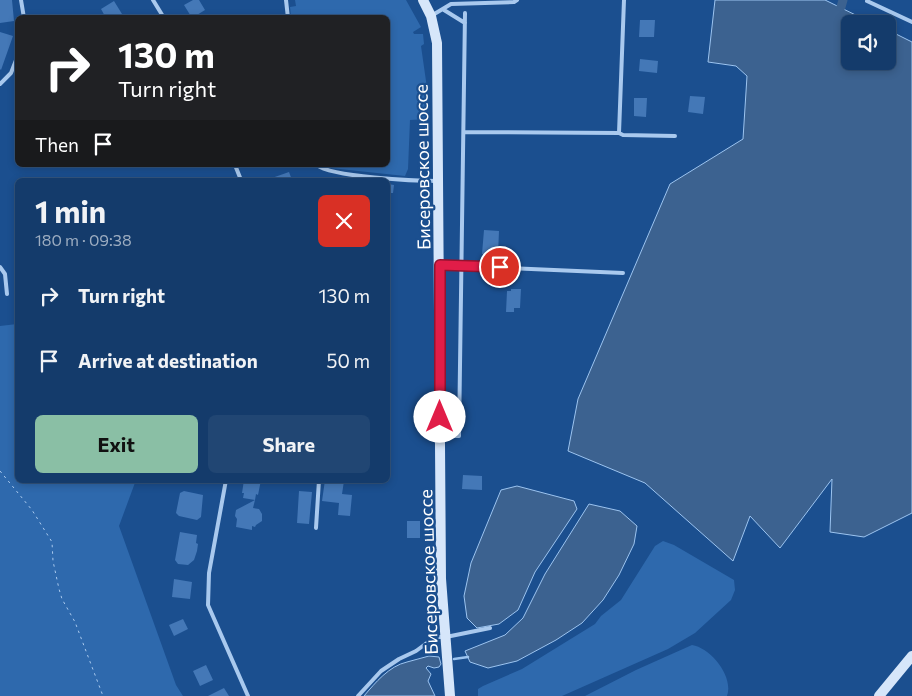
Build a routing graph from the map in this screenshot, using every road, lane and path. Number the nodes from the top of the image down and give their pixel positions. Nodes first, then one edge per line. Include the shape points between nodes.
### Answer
1 (21, 0) edge
2 (154, 0) edge
3 (286, 0) edge
4 (422, 0) edge
5 (517, 0) edge
6 (624, 0) edge
7 (867, 1) edge
8 (444, 10) junction
9 (465, 12) dead end
10 (24, 15) edge
11 (162, 15) edge
12 (288, 15) edge
13 (430, 16) junction
14 (912, 22) edge
15 (465, 23) junction
16 (15, 63) edge
17 (0, 84) edge
18 (464, 132) junction
19 (619, 133) junction
20 (675, 136) dead end
21 (321, 167) edge
22 (383, 178) edge
23 (390, 179) edge
24 (439, 181) junction
25 (440, 265) junction
26 (462, 265) junction
27 (0, 267) edge
28 (623, 272) dead end
29 (7, 294) dead end
30 (440, 436) junction
31 (0, 471) edge
32 (225, 483) edge
33 (319, 483) edge
34 (316, 528) dead end
35 (490, 628) dead end
36 (446, 637) junction
37 (912, 656) edge
38 (103, 696) edge
39 (248, 696) edge
40 (358, 696) edge
41 (450, 696) edge
42 (879, 696) edge

1 - 10 lane
2 - 11 lane
3 - 12 lane
4 - 13 main road, Бисеровское шоссе
5 - 8 lane via 451,4
6 - 19 lane
7 - 14 lane
8 - 13 lane
8 - 15 lane
9 - 15 lane
13 - 24 main road, Бисеровское шоссе via 437,43
15 - 18 lane
16 - 17 lane via 11,73
18 - 19 lane
18 - 26 lane
19 - 20 lane
21 - 22 lane via 328,171
23 - 24 lane
24 - 25 main road, Бисеровское шоссе
25 - 26 lane
25 - 30 main road, Бисеровское шоссе
26 - 28 lane
26 - 30 lane via 459,436
27 - 29 lane via 6,274
30 - 36 main road, Бисеровское шоссе via 441,578
31 - 38 path via 32,510 52,542 62,599 75,622
32 - 39 lane via 209,573 208,605
33 - 34 lane
35 - 36 lane
36 - 40 lane via 435,637 388,666 374,676
36 - 41 main road, Бисеровское шоссе
37 - 42 main road

